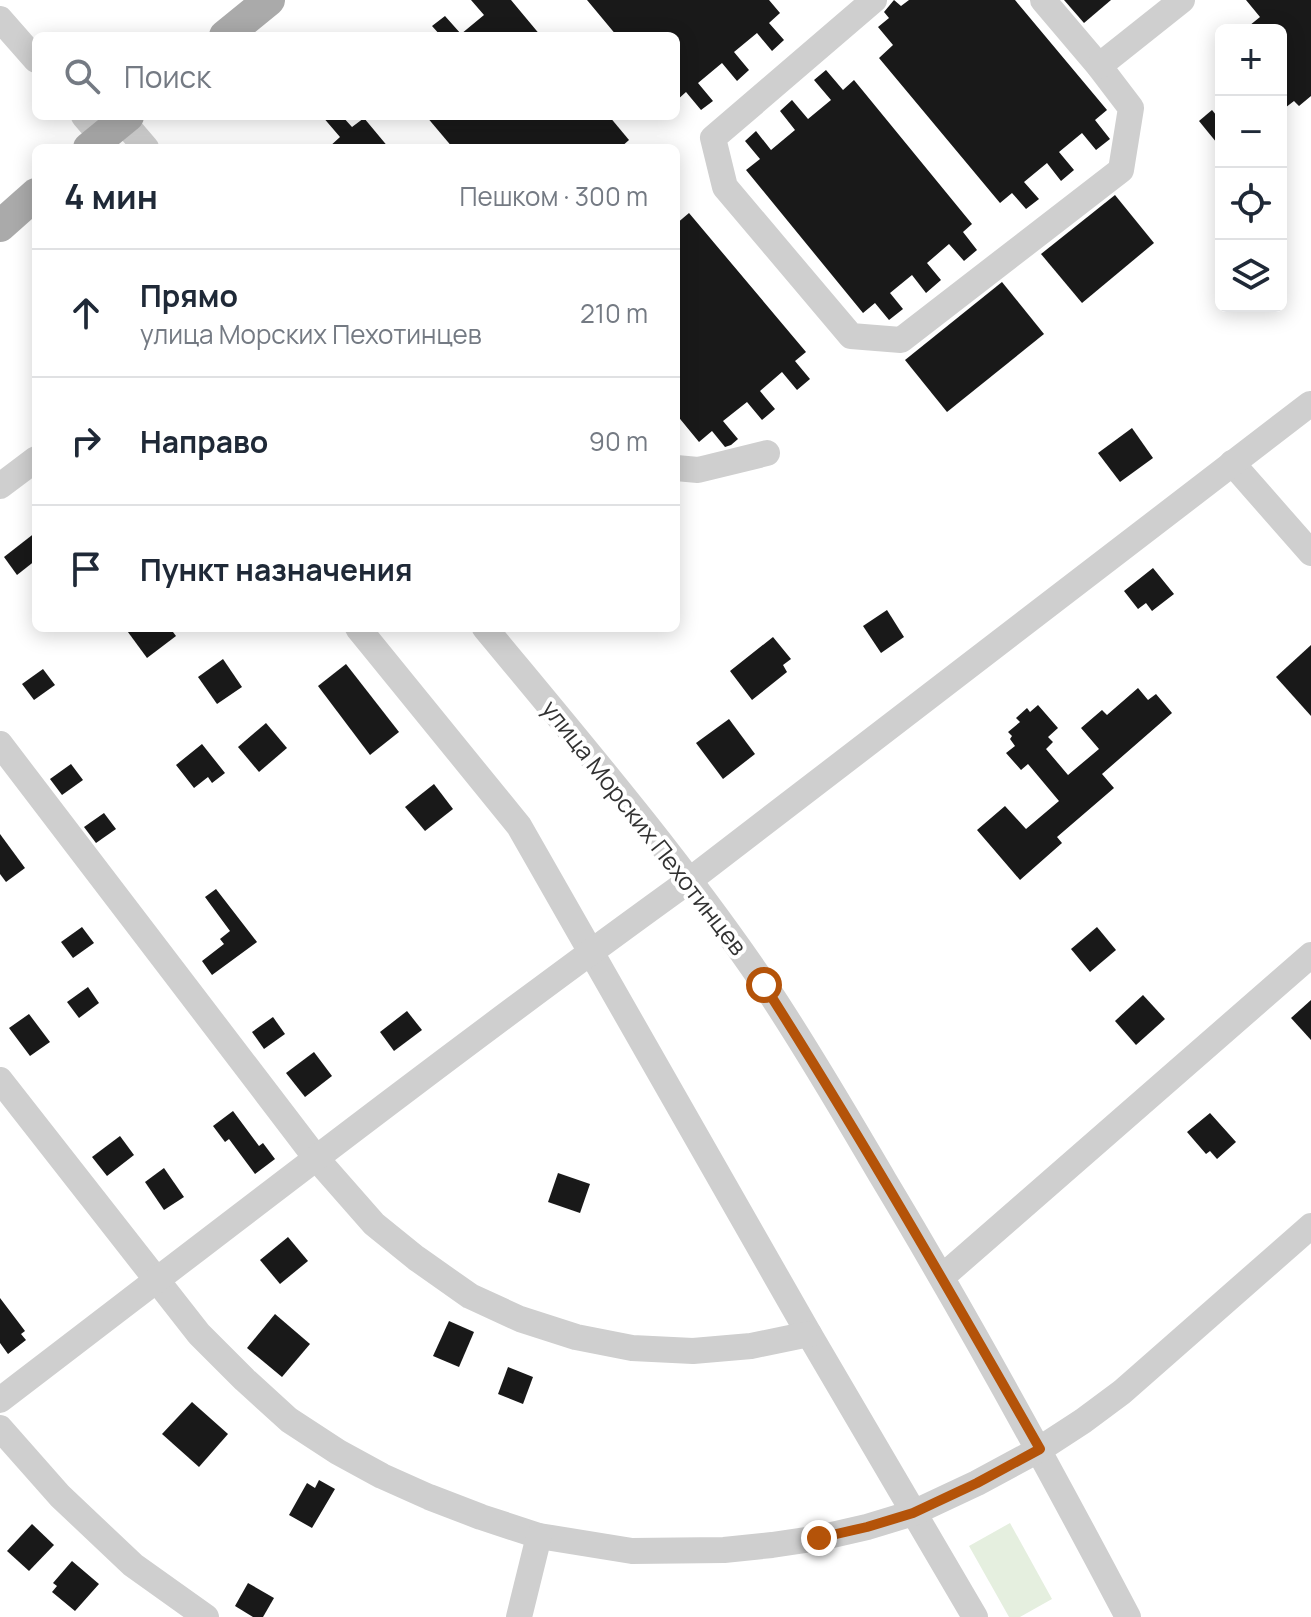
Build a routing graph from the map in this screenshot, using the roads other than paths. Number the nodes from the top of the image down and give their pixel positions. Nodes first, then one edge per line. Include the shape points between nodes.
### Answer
1 (269, 0) edge
2 (874, 0) edge
3 (1043, 0) edge
4 (1182, 0) edge
5 (0, 19) edge
6 (230, 32) edge
7 (32, 55) edge
8 (1099, 66) junction
9 (105, 127) edge
10 (138, 144) edge
11 (32, 198) edge
12 (0, 226) edge
13 (1310, 404) edge
14 (767, 453) dead end
15 (32, 462) edge
16 (1232, 463) junction
17 (680, 468) edge
18 (0, 486) edge
19 (1311, 553) edge
20 (361, 632) edge
21 (488, 632) edge
22 (0, 744) edge
23 (690, 880) junction
24 (590, 952) junction
25 (1311, 955) edge
26 (0, 1082) edge
27 (316, 1158) junction
28 (1311, 1226) edge
29 (942, 1277) junction
30 (156, 1280) junction
31 (809, 1334) junction
32 (0, 1400) edge
33 (0, 1428) edge
34 (1040, 1449) junction
35 (913, 1513) junction
36 (539, 1536) junction
37 (206, 1617) edge
38 (519, 1617) edge
39 (975, 1617) edge
40 (1128, 1617) edge

1 - 6 main road
2 - 8 lane via 713,138 725,187 851,336 901,340 1121,170 1131,108
3 - 8 lane
4 - 8 lane
5 - 7 lane
9 - 10 lane
11 - 12 main road
13 - 16 lane
14 - 17 lane via 698,470
15 - 18 lane
16 - 19 lane
16 - 23 lane
20 - 24 lane via 519,826
21 - 23 lane, улица Морских Пехотинцев
22 - 27 lane
23 - 24 lane
23 - 29 lane, улица Морских Пехотинцев via 815,1065
24 - 27 lane
24 - 31 lane
25 - 29 lane
26 - 30 lane
27 - 30 lane
27 - 31 lane via 374,1224 416,1258 470,1296 520,1319 632,1348 693,1351
28 - 34 lane via 1122,1392
29 - 34 lane, улица Морских Пехотинцев
30 - 32 lane
30 - 36 lane via 199,1334 289,1420 382,1476
31 - 35 lane
33 - 37 lane via 60,1496 133,1565
34 - 35 lane
34 - 40 lane, улица Морских Пехотинцев
35 - 36 lane via 819,1538 724,1550 632,1551
35 - 39 lane
36 - 38 lane

